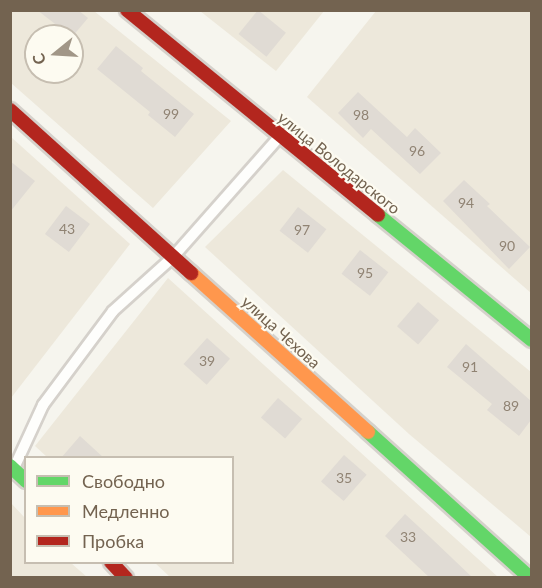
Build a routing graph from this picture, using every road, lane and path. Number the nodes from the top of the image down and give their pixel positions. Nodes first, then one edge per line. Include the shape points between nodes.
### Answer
1 (127, 10) edge
2 (10, 110) edge
3 (280, 135) junction
4 (173, 257) junction
5 (531, 340) edge
6 (12, 468) edge
7 (24, 479) edge
8 (113, 564) edge
9 (126, 578) edge
10 (530, 578) edge

1 - 3 street, улица Володарского
2 - 4 street, улица Чехова
3 - 4 lane
3 - 5 street, улица Володарского
4 - 6 lane via 106,320 43,405
4 - 10 street, улица Чехова
6 - 7 street
8 - 9 street

